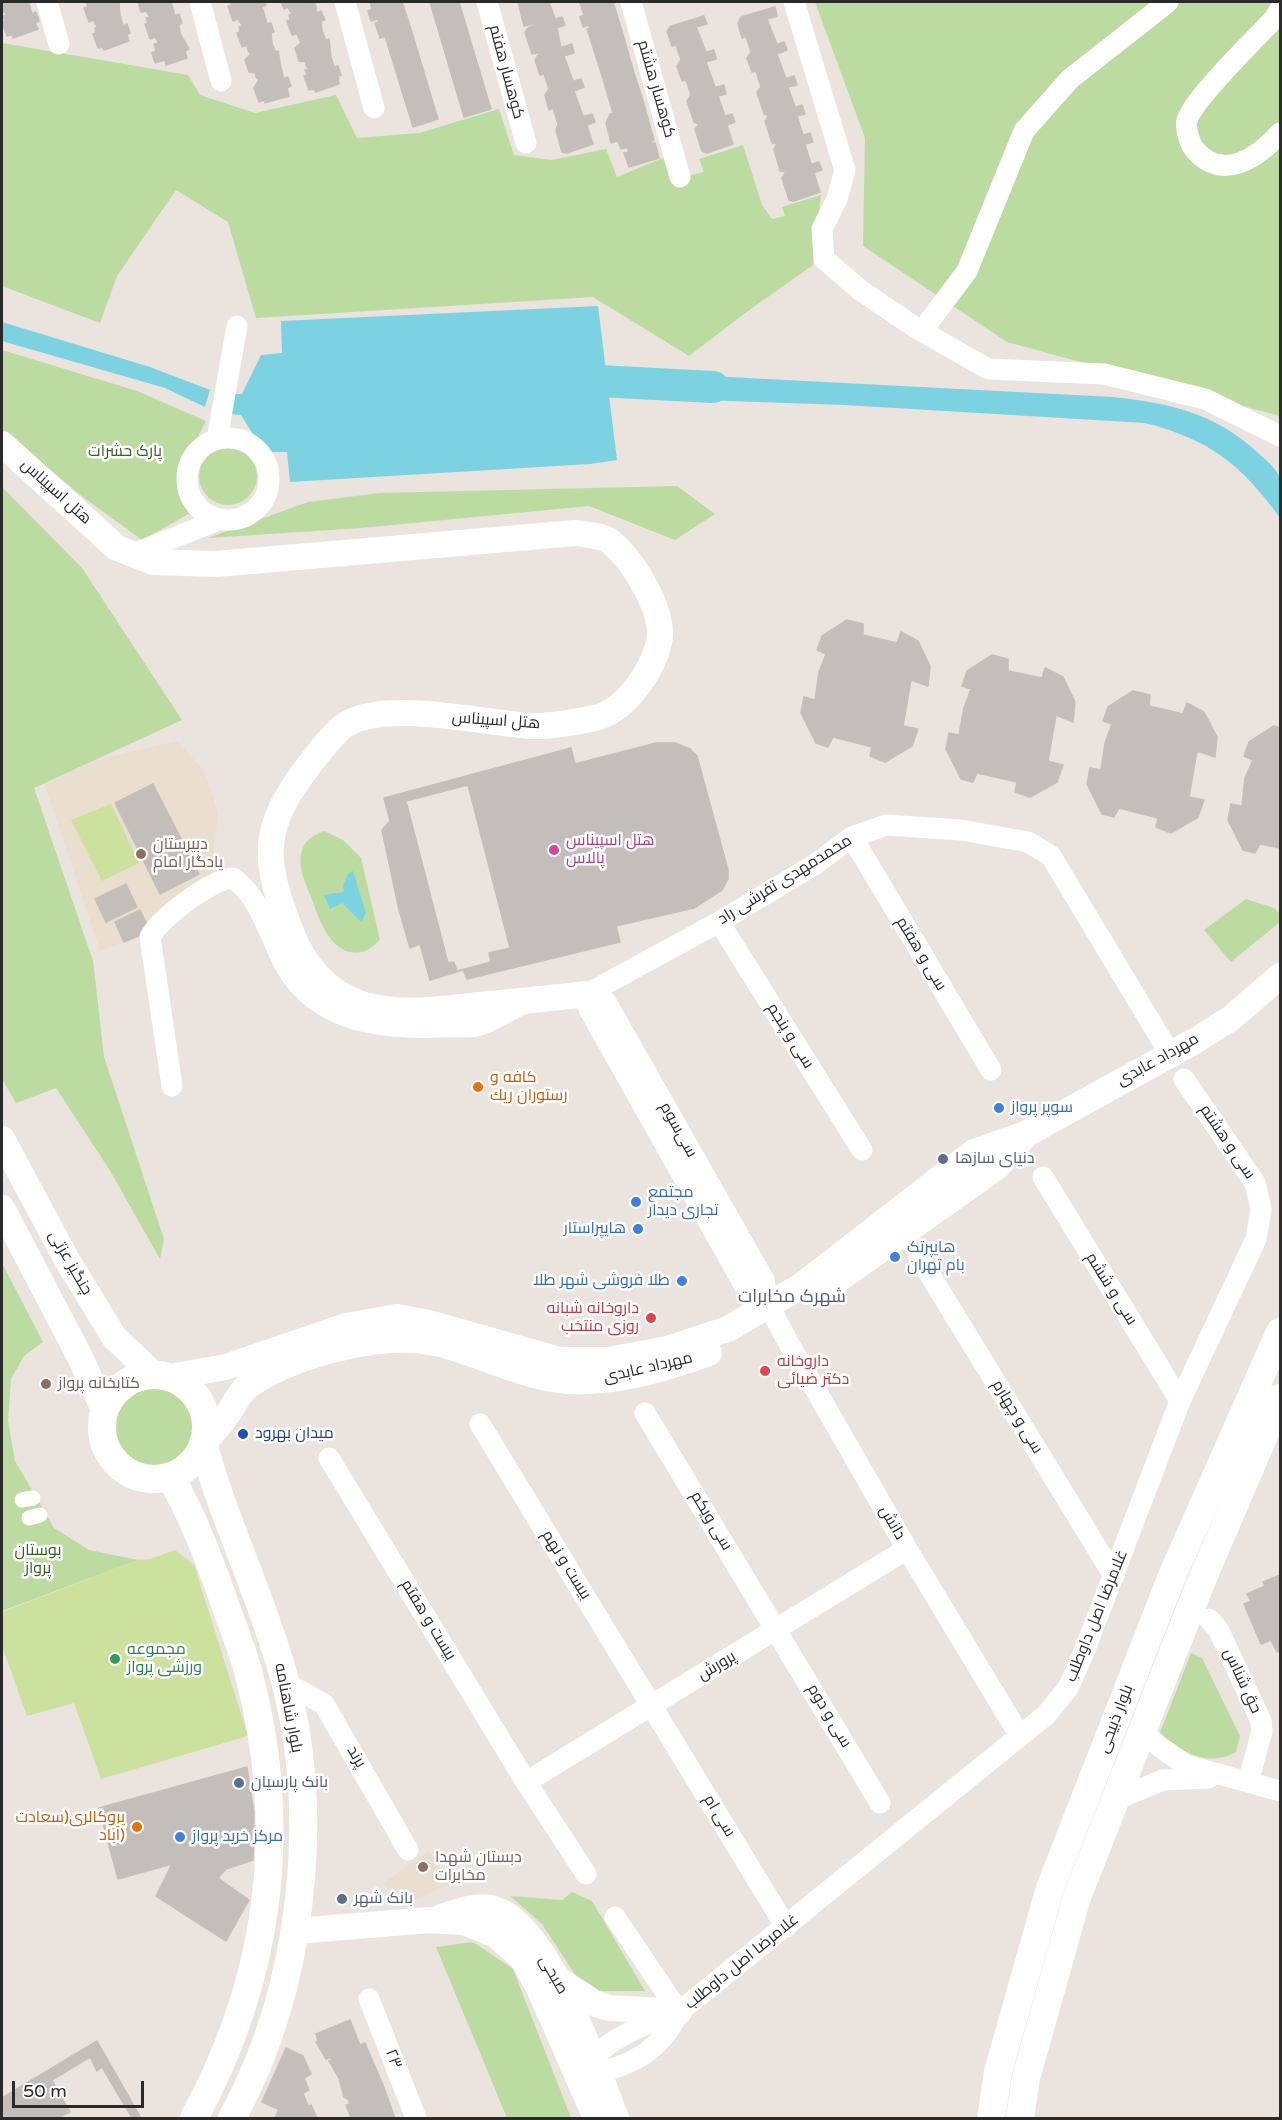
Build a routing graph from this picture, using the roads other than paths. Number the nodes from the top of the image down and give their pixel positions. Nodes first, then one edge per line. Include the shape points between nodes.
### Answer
1 (47, 2) edge
2 (200, 2) edge
3 (345, 2) edge
4 (487, 2) edge
5 (631, 2) edge
6 (794, 2) edge
7 (1168, 2) edge
8 (1281, 9) edge
9 (59, 44) dead end
10 (221, 81) dead end
11 (374, 108) dead end
12 (1281, 133) edge
13 (526, 143) dead end
14 (680, 177) dead end
15 (237, 326) dead end
16 (922, 331) junction
17 (1281, 436) edge
18 (217, 439) junction
19 (2, 444) edge
20 (221, 519) junction
21 (133, 554) junction
22 (852, 837) junction
23 (719, 922) junction
24 (1281, 976) edge
25 (586, 994) junction
26 (528, 1001) junction
27 (1170, 1054) junction
28 (991, 1071) dead end
29 (1184, 1079) dead end
30 (172, 1086) dead end
31 (2, 1139) edge
32 (861, 1150) dead end
33 (1043, 1177) dead end
34 (2, 1208) edge
35 (1262, 1209) joint
36 (919, 1257) dead end
37 (773, 1314) junction
38 (1281, 1332) edge
39 (162, 1376) junction
40 (1281, 1398) edge
41 (1180, 1401) junction
42 (104, 1410) junction
43 (645, 1413) dead end
44 (480, 1424) dead end
45 (203, 1443) junction
46 (329, 1458) dead end
47 (170, 1476) junction
48 (907, 1550) junction
49 (1114, 1576) junction
50 (1209, 1619) dead end
51 (777, 1629) junction
52 (285, 1683) junction
53 (652, 1705) junction
54 (1143, 1732) junction
55 (1020, 1736) junction
56 (526, 1782) junction
57 (1248, 1782) junction
58 (1281, 1791) edge
59 (1117, 1799) junction
60 (880, 1803) dead end
61 (408, 1850) dead end
62 (586, 1874) dead end
63 (615, 1917) dead end
64 (429, 1920) junction
65 (786, 1927) junction
66 (296, 1930) junction
67 (558, 1979) junction
68 (369, 1999) dead end
69 (679, 2012) junction
70 (590, 2068) junction
71 (194, 2118) edge
72 (232, 2118) edge
73 (416, 2118) edge
74 (596, 2118) edge
75 (616, 2118) edge
76 (991, 2118) edge
77 (1020, 2118) edge

1 - 9 street
2 - 10 street
3 - 11 street
4 - 13 street, کوهسار هفتم
5 - 14 street, کوهسار هشتم
6 - 16 street via 845,170 837,199 822,229 824,259 860,290
7 - 16 street via 1070,78 1024,131 966,271
8 - 12 street via 1196,104 1187,121 1190,145 1202,159 1216,166 1232,165 1260,153
15 - 18 street
16 - 17 street via 988,369 1104,374 1205,399
18 - 20 street via 195,455 187,481 198,507
18 - 20 street via 238,440 255,448 264,459 269,477 258,508 241,518
19 - 21 street, هتل اسپیناس via 117,548
20 - 21 street
21 - 26 street, هتل اسپیناس via 153,562 216,564 576,533 611,542 642,581 654,605 659,642 637,690 598,717 534,727 408,712 366,715 344,726 313,760 286,795 275,820 269,862 272,880 301,954 328,988 364,1005 392,1010 435,1011
22 - 23 street, محمدمهدی تفرشی راد via 814,865
22 - 27 street, محمدمهدی تفرشی راد via 886,825 961,830 1028,842 1052,856
22 - 28 street, سی و هفتم
23 - 25 street, محمدمهدی تفرشی راد
23 - 32 street, سی و پنجم
24 - 27 street, مهرداد عابدی via 1230,1019
25 - 26 street, هتل اسپیناس
25 - 37 street, سی‌سوم via 589,1010 747,1290
26 - 30 street via 477,1025 391,1028 346,1016 300,986 249,892 233,878 225,878 184,903 155,927 150,937
27 - 37 street, مهرداد عابدی via 1028,1132 974,1152 801,1286
29 - 35 street, سی و هشتم via 1255,1183
31 - 39 street, چنگیز عزتی via 114,1337
33 - 41 street, سی و ششم
34 - 42 street, چنگیز عزتی
35 - 41 street, غلامرضا اصل داوطلب via 1256,1239
36 - 49 street, سی و چهارم
37 - 39 street, مهرداد عابدی via 667,1349 609,1360 560,1360 397,1317 346,1326 226,1367
37 - 45 street, مهرداد عابدی via 737,1343 672,1366 612,1379 567,1381 434,1342 402,1339 353,1344 285,1367 246,1387
37 - 48 street, دانش
38 - 76 main road, بلوار ذبیحی via 1172,1576 1050,1888 998,2072
39 - 42 main road via 137,1377 123,1384
39 - 45 main road via 184,1385 196,1396 206,1427
40 - 54 main road, بلوار ذبیحی via 1199,1587
41 - 49 street, غلامرضا اصل داوطلب
42 - 47 main road via 101,1426 111,1457 137,1476
43 - 51 street, سی ویکم
44 - 53 street, بیست و نهم
45 - 47 main road via 196,1458
45 - 52 main road, بلوار شاهنامه
46 - 56 street, بیست و هفتم
47 - 71 main road, بلوار شاهنامه via 186,1504 250,1677 265,1750 272,1829 264,1925 244,2000 216,2078
48 - 51 street, پرورش
48 - 55 street, دانش
49 - 55 street, غلامرضا اصل داوطلب via 1068,1688 1046,1715
50 - 57 street, حق شناس via 1218,1629 1261,1721 1262,1731
51 - 53 street, پرورش
51 - 60 street, سی و دوم
52 - 61 street, پرند via 324,1704
52 - 66 main road, بلوار شاهنامه via 298,1745 304,1830
53 - 56 street, پرورش
53 - 65 street, سی ام
54 - 57 street via 1186,1765
54 - 59 main road, بلوار ذبیحی
55 - 65 street, غلامرضا اصل داوطلب
56 - 62 street, بیست و هفتم
57 - 58 street
57 - 59 street via 1201,1777 1163,1780
59 - 77 main road, بلوار ذبیحی via 1077,1897 1026,2078
63 - 69 street
64 - 66 street, صبحی
64 - 67 street, صبحی via 477,1907 494,1909 530,1937
64 - 70 street, صبحی via 464,1922 496,1935 522,1958
65 - 69 street, غلامرضا اصل داوطلب
66 - 72 main road, بلوار شاهنامه via 276,2010 246,2092
67 - 69 street via 596,2004
67 - 70 street, صبحی
68 - 73 street, ۲۳
69 - 70 street, غلامرضا اصل داوطلب via 646,2023
70 - 74 street, صبحی
70 - 75 street, صبحی

